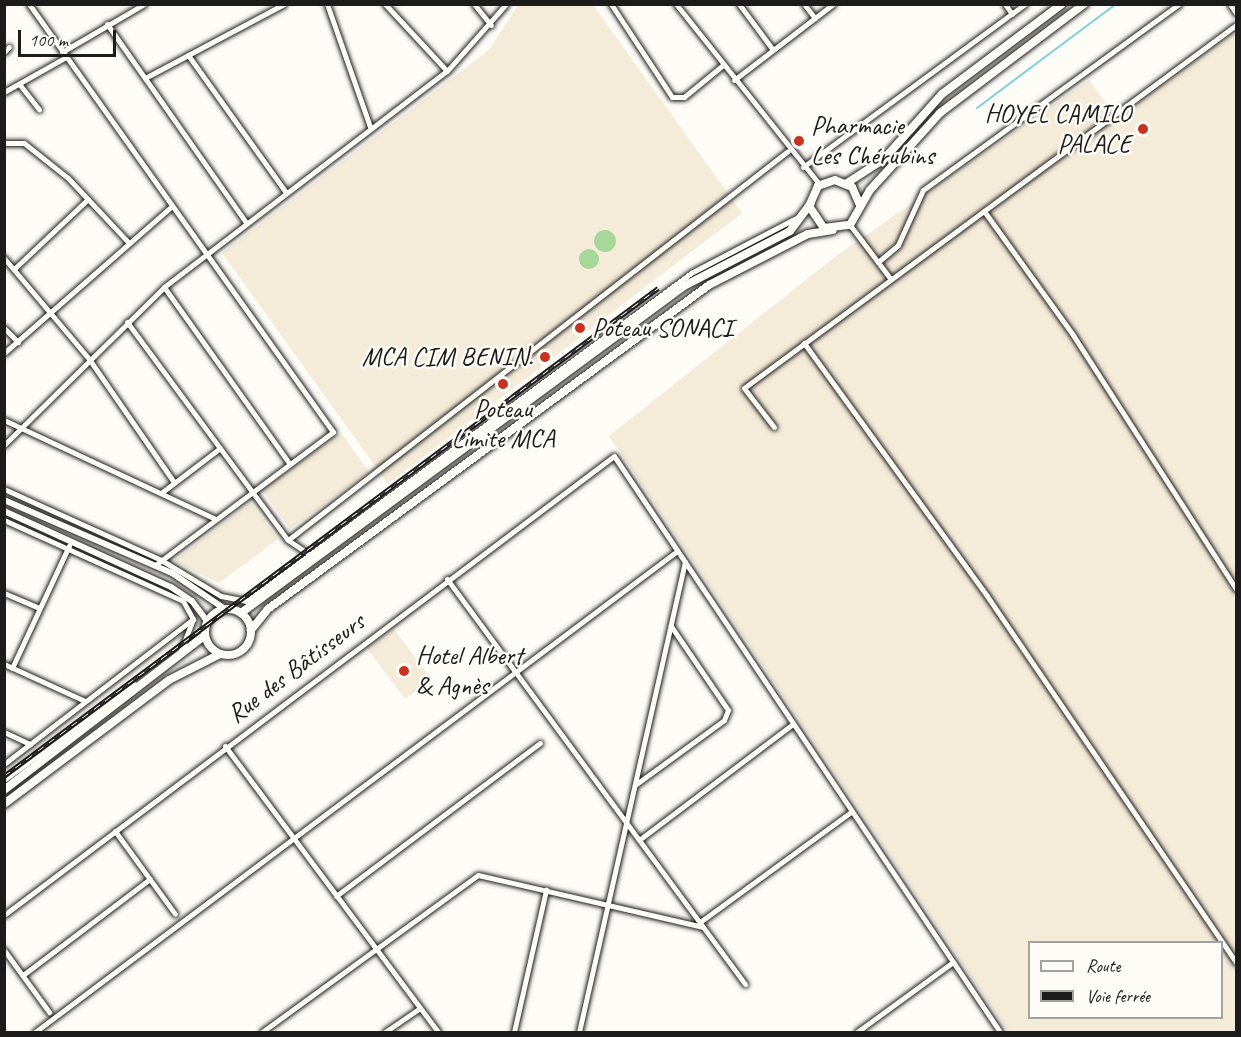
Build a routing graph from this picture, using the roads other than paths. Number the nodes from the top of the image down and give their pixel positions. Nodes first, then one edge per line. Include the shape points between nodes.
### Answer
1 (29, 4) edge
2 (144, 4) edge
3 (284, 4) edge
4 (327, 4) edge
5 (385, 4) edge
6 (474, 4) edge
7 (506, 4) edge
8 (611, 4) edge
9 (676, 4) edge
10 (739, 4) edge
11 (804, 4) edge
12 (833, 4) edge
13 (1005, 4) edge
14 (1025, 4) edge
15 (1062, 4) edge
16 (1084, 4) edge
17 (1179, 4) edge
18 (1230, 4) edge
19 (273, 7) edge
20 (1236, 13) edge
21 (1012, 14) junction
22 (815, 18) junction
23 (107, 24) junction
24 (491, 25) junction
25 (1236, 25) edge
26 (773, 50) junction
27 (64, 54) junction
28 (188, 55) junction
29 (723, 65) junction
30 (447, 71) junction
31 (145, 78) junction
32 (734, 80) junction
33 (20, 85) junction
34 (4, 92) edge
35 (39, 109) dead end
36 (370, 127) junction
37 (4, 143) edge
38 (788, 151) junction
39 (803, 167) junction
40 (847, 183) junction
41 (820, 185) junction
42 (285, 192) junction
43 (88, 199) junction
44 (810, 204) junction
45 (860, 205) junction
46 (172, 206) junction
47 (984, 211) junction
48 (805, 213) junction
49 (245, 221) junction
50 (850, 225) junction
51 (833, 230) junction
52 (129, 243) junction
53 (205, 252) junction
54 (4, 258) edge
55 (878, 262) junction
56 (14, 269) junction
57 (890, 278) junction
58 (164, 287) junction
59 (51, 312) junction
60 (127, 322) junction
61 (4, 328) edge
62 (18, 342) junction
63 (804, 343) junction
64 (4, 353) edge
65 (89, 359) junction
66 (4, 420) edge
67 (774, 427) dead end
68 (19, 428) junction
69 (4, 445) edge
70 (220, 448) junction
71 (290, 464) junction
72 (174, 482) junction
73 (4, 489) edge
74 (253, 492) junction
75 (161, 493) junction
76 (4, 500) edge
77 (4, 512) edge
78 (215, 519) junction
79 (4, 520) edge
80 (288, 540) junction
81 (69, 546) junction
82 (677, 551) junction
83 (310, 555) junction
84 (161, 560) junction
85 (685, 562) junction
86 (156, 566) junction
87 (447, 579) junction
88 (1236, 589) edge
89 (4, 592) edge
90 (39, 608) junction
91 (225, 609) junction
92 (241, 613) junction
93 (193, 619) junction
94 (207, 621) junction
95 (671, 626) junction
96 (251, 630) junction
97 (204, 636) junction
98 (220, 654) junction
99 (4, 664) edge
100 (12, 668) junction
101 (516, 672) junction
102 (85, 701) junction
103 (793, 723) junction
104 (4, 732) edge
105 (540, 743) dead end
106 (30, 744) junction
107 (225, 746) junction
108 (4, 764) edge
109 (4, 780) edge
110 (635, 785) junction
111 (4, 790) edge
112 (4, 804) edge
113 (852, 812) junction
114 (626, 822) junction
115 (115, 831) junction
116 (291, 838) junction
117 (639, 840) junction
118 (150, 879) junction
119 (546, 890) junction
120 (336, 896) junction
121 (608, 905) junction
122 (175, 914) dead end
123 (4, 915) edge
124 (701, 925) junction
125 (1222, 941) edge
126 (1223, 943) edge
127 (4, 950) edge
128 (376, 950) junction
129 (953, 962) junction
130 (1236, 962) edge
131 (23, 975) junction
132 (745, 984) dead end
133 (420, 1008) junction
134 (49, 1011) dead end
135 (35, 1032) edge
136 (262, 1032) edge
137 (386, 1032) edge
138 (438, 1032) edge
139 (514, 1032) edge
140 (579, 1032) edge
141 (857, 1032) edge
142 (1000, 1032) edge

1 - 27 street
2 - 23 street
3 - 19 street
4 - 36 street
5 - 30 street
6 - 24 street
7 - 24 street
8 - 29 street via 672,97 684,98
9 - 29 street
10 - 26 street
11 - 22 street
12 - 22 street
13 - 21 street
14 - 21 street
15 - 40 highway via 942,94 884,159
16 - 45 highway via 952,102
17 - 55 street via 923,190 898,245
18 - 20 street
19 - 28 street
21 - 39 street
22 - 26 street
23 - 27 street
23 - 31 street
24 - 30 street
25 - 47 street
26 - 32 street
27 - 33 street
27 - 46 street
28 - 31 street
28 - 42 street
29 - 32 street
30 - 36 street
31 - 49 street
32 - 38 street
33 - 34 street
33 - 35 street
36 - 42 street
37 - 43 street via 24,143
38 - 39 street
38 - 80 street
39 - 41 street
40 - 41 highway
40 - 45 highway
41 - 44 highway
42 - 49 street
43 - 52 street
43 - 56 street
44 - 48 highway
44 - 51 highway via 816,222
45 - 50 highway
46 - 52 street
46 - 53 street
47 - 57 street
47 - 88 street via 1079,344
48 - 83 street via 691,273
48 - 92 highway via 773,243 684,286
49 - 53 street
50 - 51 highway
50 - 55 street
51 - 96 highway via 808,234 709,285 268,609
52 - 59 street
53 - 58 street
53 - 71 street via 333,432
54 - 56 street
55 - 57 street
56 - 59 street
57 - 63 street
58 - 60 street
58 - 71 street
59 - 62 street
59 - 65 street
60 - 65 street
60 - 70 street
61 - 62 street
62 - 64 street
63 - 67 street via 744,388
63 - 125 street via 987,596
65 - 68 street
65 - 72 street
66 - 68 street
68 - 69 street
68 - 75 street
70 - 72 street
70 - 74 street
71 - 74 street
72 - 75 street
73 - 84 street
74 - 78 street
74 - 80 street
75 - 78 street
76 - 86 street
77 - 94 street via 171,587 192,601
78 - 84 street
79 - 81 street
80 - 83 street
81 - 90 street
81 - 93 street via 183,601
82 - 85 street
82 - 87 street, Rue des Bâtisseurs via 614,456
82 - 101 street
83 - 84 street via 239,601 221,596
84 - 86 street
85 - 95 street
85 - 103 street
86 - 91 street
87 - 101 street
87 - 107 street, Rue des Bâtisseurs
89 - 90 street
90 - 100 street
91 - 92 highway
91 - 94 highway
92 - 96 highway
93 - 102 street
93 - 109 street via 178,653
94 - 97 highway
95 - 110 street
95 - 110 street via 728,710 724,720
96 - 98 highway via 244,649
97 - 98 highway
97 - 111 highway
98 - 112 highway via 169,680
99 - 100 street
100 - 102 street
101 - 114 street
101 - 116 street
102 - 106 street
103 - 113 street
103 - 117 street
104 - 106 street
105 - 120 street
106 - 108 street
107 - 115 street, Rue des Bâtisseurs
107 - 116 street
110 - 114 street
113 - 124 street
113 - 129 street
114 - 117 street
114 - 121 street
115 - 118 street
115 - 123 street, Rue des Bâtisseurs
116 - 120 street
116 - 135 street
117 - 124 street
118 - 122 street
118 - 131 street
119 - 121 street
119 - 128 street via 478,875
119 - 139 street
120 - 128 street
121 - 124 street
121 - 140 street
124 - 132 street
126 - 130 street
127 - 131 street
128 - 133 street
128 - 136 street
129 - 141 street
129 - 142 street
131 - 134 street
133 - 137 street
133 - 138 street

